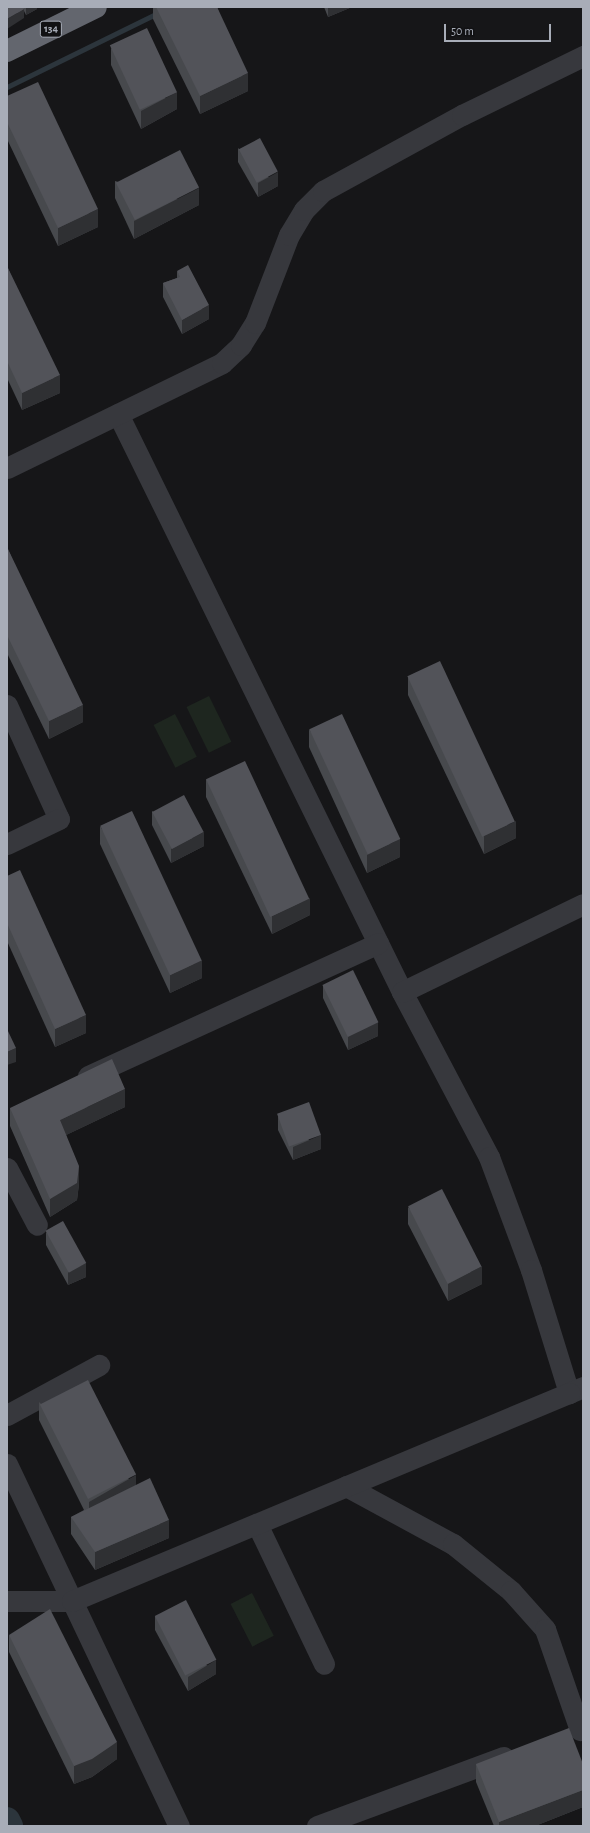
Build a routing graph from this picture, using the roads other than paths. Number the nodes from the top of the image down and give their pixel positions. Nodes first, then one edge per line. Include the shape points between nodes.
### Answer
1 (87, 9) edge
2 (7, 51) edge
3 (583, 56) edge
4 (118, 414) junction
5 (7, 468) edge
6 (7, 705) edge
7 (7, 844) edge
8 (583, 904) edge
9 (378, 943) junction
10 (402, 992) junction
11 (72, 1083) edge
12 (7, 1168) edge
13 (37, 1225) dead end
14 (99, 1365) dead end
15 (576, 1390) edge
16 (7, 1416) edge
17 (7, 1464) edge
18 (346, 1486) junction
19 (257, 1524) junction
20 (7, 1601) edge
21 (72, 1601) junction
22 (324, 1664) dead end
23 (581, 1729) edge
24 (558, 1738) edge
25 (520, 1751) edge
26 (179, 1826) edge
27 (317, 1826) edge

1 - 2 highway, 134
3 - 4 lane via 462,115 323,191 304,210 289,235 255,323 241,345 222,363
4 - 5 lane
4 - 9 lane
6 - 7 lane via 59,819
8 - 10 lane
9 - 10 lane
9 - 11 lane
10 - 15 lane via 489,1157
12 - 13 lane
14 - 16 lane
15 - 18 lane
17 - 21 lane
18 - 19 lane
18 - 23 lane via 453,1544 511,1591 545,1629
19 - 21 lane
19 - 22 lane
20 - 21 lane
21 - 26 lane
23 - 24 lane
25 - 27 lane

